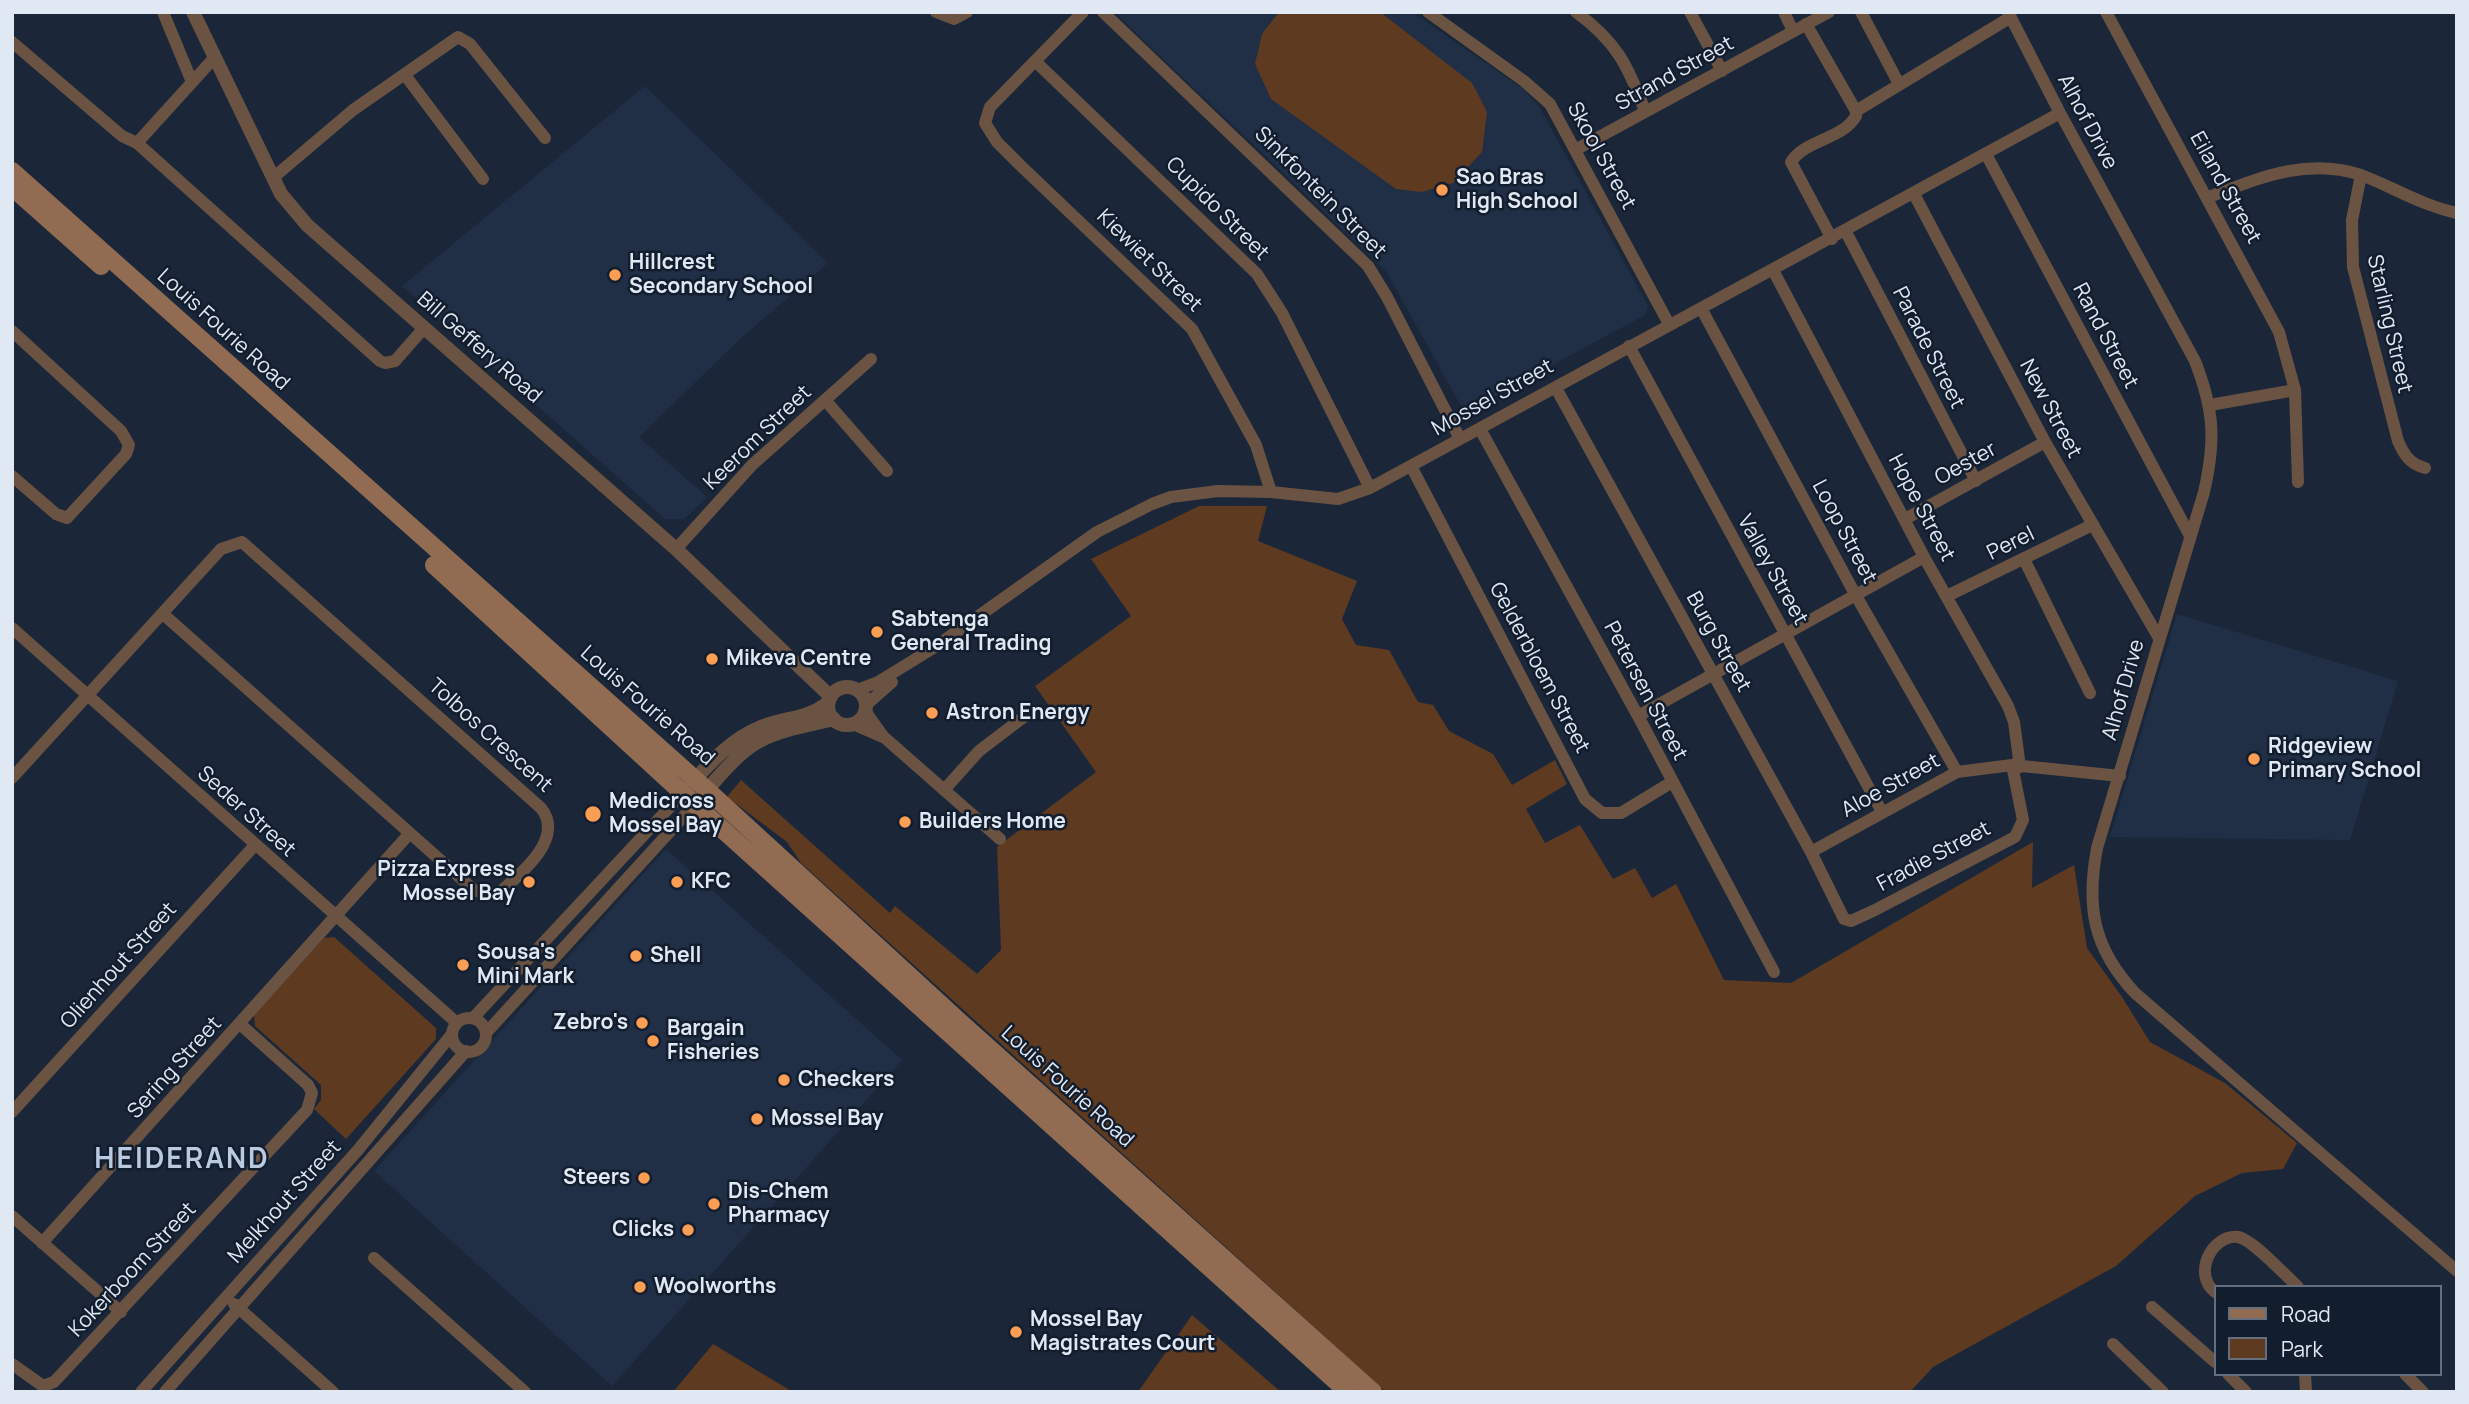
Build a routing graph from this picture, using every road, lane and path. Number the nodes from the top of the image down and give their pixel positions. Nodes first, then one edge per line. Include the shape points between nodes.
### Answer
1 (163, 12) edge
2 (193, 12) edge
3 (936, 12) edge
4 (967, 12) edge
5 (1083, 12) edge
6 (1103, 12) edge
7 (1428, 12) edge
8 (1576, 12) edge
9 (1690, 12) edge
10 (1784, 12) edge
11 (1829, 12) edge
12 (1861, 12) edge
13 (2106, 12) edge
14 (2010, 14) edge
15 (1806, 24) junction
16 (1793, 31) junction
17 (12, 42) edge
18 (215, 57) junction
19 (1036, 62) junction
20 (1722, 71) junction
21 (405, 75) junction
22 (192, 82) junction
23 (1899, 84) junction
24 (1645, 111) junction
25 (1856, 111) junction
26 (2060, 113) junction
27 (545, 138) dead end
28 (137, 143) junction
29 (1577, 149) junction
30 (1986, 154) junction
31 (12, 171) edge
32 (2361, 175) junction
33 (274, 177) junction
34 (483, 179) dead end
35 (12, 187) edge
36 (1914, 194) junction
37 (2208, 197) junction
38 (2457, 213) edge
39 (1846, 232) junction
40 (1832, 239) junction
41 (1773, 270) junction
42 (1701, 308) junction
43 (1669, 324) junction
44 (424, 328) junction
45 (12, 331) edge
46 (1629, 346) junction
47 (872, 359) dead end
48 (1556, 388) junction
49 (2295, 390) junction
50 (825, 400) junction
51 (2210, 405) junction
52 (1480, 429) junction
53 (1461, 439) junction
54 (2045, 442) junction
55 (1411, 466) junction
56 (2426, 468) dead end
57 (887, 471) dead end
58 (12, 476) edge
59 (1976, 481) junction
60 (2298, 482) dead end
61 (1370, 488) junction
62 (1270, 492) junction
63 (1905, 519) junction
64 (2092, 525) junction
65 (2190, 536) junction
66 (676, 549) junction
67 (1924, 557) junction
68 (2024, 559) junction
69 (1856, 594) junction
70 (1947, 596) junction
71 (163, 614) junction
72 (12, 628) edge
73 (1786, 635) junction
74 (2160, 638) junction
75 (935, 647) junction
76 (1713, 674) junction
77 (857, 690) junction
78 (2090, 693) dead end
79 (87, 695) junction
80 (832, 696) junction
81 (866, 708) junction
82 (1025, 716) dead end
83 (1638, 716) junction
84 (834, 719) junction
85 (853, 723) junction
86 (885, 738) junction
87 (2016, 766) junction
88 (1957, 772) junction
89 (13, 776) edge
90 (2120, 776) junction
91 (1672, 782) junction
92 (944, 790) junction
93 (695, 791) junction
94 (1882, 812) junction
95 (410, 833) junction
96 (1000, 839) dead end
97 (254, 845) junction
98 (1811, 852) junction
99 (1842, 916) joint
100 (335, 918) junction
101 (1774, 972) dead end
102 (473, 1018) junction
103 (240, 1024) junction
104 (454, 1029) junction
105 (486, 1033) junction
106 (466, 1051) junction
107 (12, 1112) edge
108 (12, 1216) edge
109 (42, 1243) junction
110 (374, 1258) dead end
111 (2457, 1271) edge
112 (2296, 1285) edge
113 (2214, 1291) edge
114 (225, 1297) junction
115 (238, 1307) junction
116 (2152, 1307) dead end
117 (121, 1312) junction
118 (2113, 1344) dead end
119 (2214, 1361) edge
120 (12, 1364) edge
121 (2230, 1376) edge
122 (2407, 1376) edge
123 (141, 1392) edge
124 (165, 1392) edge
125 (333, 1392) edge
126 (525, 1392) edge
127 (1348, 1392) edge
128 (1373, 1392) edge
129 (2163, 1392) edge
130 (2246, 1392) edge
131 (2423, 1392) edge

1 - 22 street
2 - 18 street, Bill Geffery Road
3 - 4 street via 954,19
5 - 19 street
6 - 53 street, Sinkfontein Street via 1368,267
7 - 29 street, Skool Street via 1540,94
8 - 24 street via 1614,44
9 - 20 street
10 - 16 street
11 - 15 street, Strand Street
12 - 23 street
13 - 37 street, Eiland Street
14 - 23 street
14 - 26 street, Alhof Drive
15 - 16 street, Strand Street
15 - 25 street
16 - 20 street, Strand Street
17 - 28 street via 122,136
18 - 22 street
18 - 33 street, Bill Geffery Road
19 - 61 street, Cupido Street via 1257,274 1282,313
19 - 62 street, Kiewiet Street via 990,107 985,121 997,142 1192,329 1256,445
20 - 24 street, Strand Street
21 - 27 street via 453,38 463,38
21 - 33 street via 353,110
21 - 34 street
22 - 28 street
23 - 25 street
24 - 29 street, Strand Street
25 - 40 street via 1847,127 1800,152 1791,162
26 - 30 street, Mossel Street
26 - 51 street, Alhof Drive via 2195,360
28 - 44 street via 380,361 395,361
29 - 43 street, Skool Street
30 - 36 street, Mossel Street
30 - 65 street, Rand Street
31 - 93 main road, Louis Fourie Road
32 - 37 street via 2334,168 2283,171
32 - 38 street via 2432,207
32 - 56 street, Starling Street via 2352,220 2353,267 2401,448 2411,462
33 - 44 street, Bill Geffery Road via 307,225
35 - 93 main road, Louis Fourie Road
36 - 39 street, Mossel Street
36 - 54 street, New Street
37 - 49 street, Eiland Street via 2279,332
39 - 40 street, Mossel Street
39 - 59 street, Parade Street
40 - 41 street, Mossel Street
41 - 42 street, Mossel Street
41 - 63 street, Hope Street
42 - 43 street, Mossel Street
42 - 69 street, Loop Street
43 - 46 street, Mossel Street
44 - 66 street, Bill Geffery Road
45 - 58 street via 121,431 129,444 126,454 67,518
46 - 48 street, Mossel Street
46 - 73 street, Valley Street
47 - 50 street, Keerom Street
48 - 52 street, Mossel Street
48 - 76 street, Burg Street
49 - 51 street
49 - 60 street, Eiland Street
50 - 57 street
50 - 66 street, Keerom Street via 752,465
51 - 65 street, Alhof Drive via 2213,454
52 - 53 street, Mossel Street
52 - 83 street, Petersen Street
53 - 55 street, Mossel Street
54 - 59 street, Oester
54 - 64 street, New Street
55 - 61 street, Mossel Street
55 - 91 street, Gelderbloem Street via 1585,799 1602,813 1621,813
59 - 63 street, Oester
61 - 62 street, Mossel Street via 1338,499
62 - 75 street, Mossel Street via 1218,491 1152,504 1097,532
63 - 67 street, Hope Street
64 - 68 street, Perel
64 - 74 street, New Street
65 - 74 street, Alhof Drive
66 - 80 street, Bill Geffery Road
67 - 69 street
67 - 70 street, Hope Street
68 - 70 street, Perel
68 - 78 street
69 - 73 street
69 - 88 street, Loop Street
70 - 87 street, Hope Street via 2008,706 2014,722
71 - 79 street, Tolbos Crescent
71 - 95 street, Tolbos Crescent
71 - 95 street, Tolbos Crescent via 221,549 242,542 541,808 550,827 547,841 513,881 490,895 474,890
72 - 79 street, Seder Street
73 - 76 street
73 - 94 street, Valley Street
74 - 90 street, Alhof Drive
75 - 77 street
75 - 81 street
76 - 83 street
76 - 98 street, Burg Street
77 - 80 street via 848,687
77 - 81 street
79 - 89 street, Tolbos Crescent
79 - 97 street, Seder Street
80 - 84 street
80 - 93 street via 810,715 764,725 739,738
81 - 85 street
81 - 86 street
82 - 92 street via 979,751
83 - 91 street, Petersen Street
84 - 85 street
84 - 93 street via 766,735
85 - 86 street
86 - 92 street
87 - 88 street, Aloe Street
87 - 90 street, Aloe Street
87 - 99 street, Fradie Street via 2023,820 2015,837 1851,921
88 - 94 street, Aloe Street
90 - 111 street, Alhof Drive via 2091,879 2092,915 2109,962 2135,993
91 - 101 street, Petersen Street
92 - 96 street
93 - 102 street
93 - 105 street
93 - 127 main road, Louis Fourie Road
93 - 128 main road, Louis Fourie Road
94 - 98 street, Aloe Street
95 - 100 street, Sering Street
97 - 100 street, Seder Street
97 - 107 street, Olienhout Street
98 - 99 street, Burg Street
100 - 103 street, Sering Street
100 - 104 street, Seder Street
102 - 104 street
102 - 105 street
103 - 109 street, Sering Street
103 - 117 street, Kokerboom Street via 302,1079 312,1093 310,1102
104 - 106 street via 456,1045
104 - 114 street, Melkhout Street via 358,1150
105 - 106 street via 482,1046
106 - 115 street, Melkhout Street
108 - 109 street
109 - 117 street
110 - 126 street
112 - 113 street via 2247,1241 2235,1237 2227,1238 2205,1263 2205,1279
114 - 115 street
114 - 123 street, Melkhout Street
115 - 124 street, Melkhout Street
115 - 125 street
116 - 119 street
117 - 120 street, Kokerboom Street via 49,1385 34,1382
118 - 129 street
121 - 130 street
122 - 131 street

